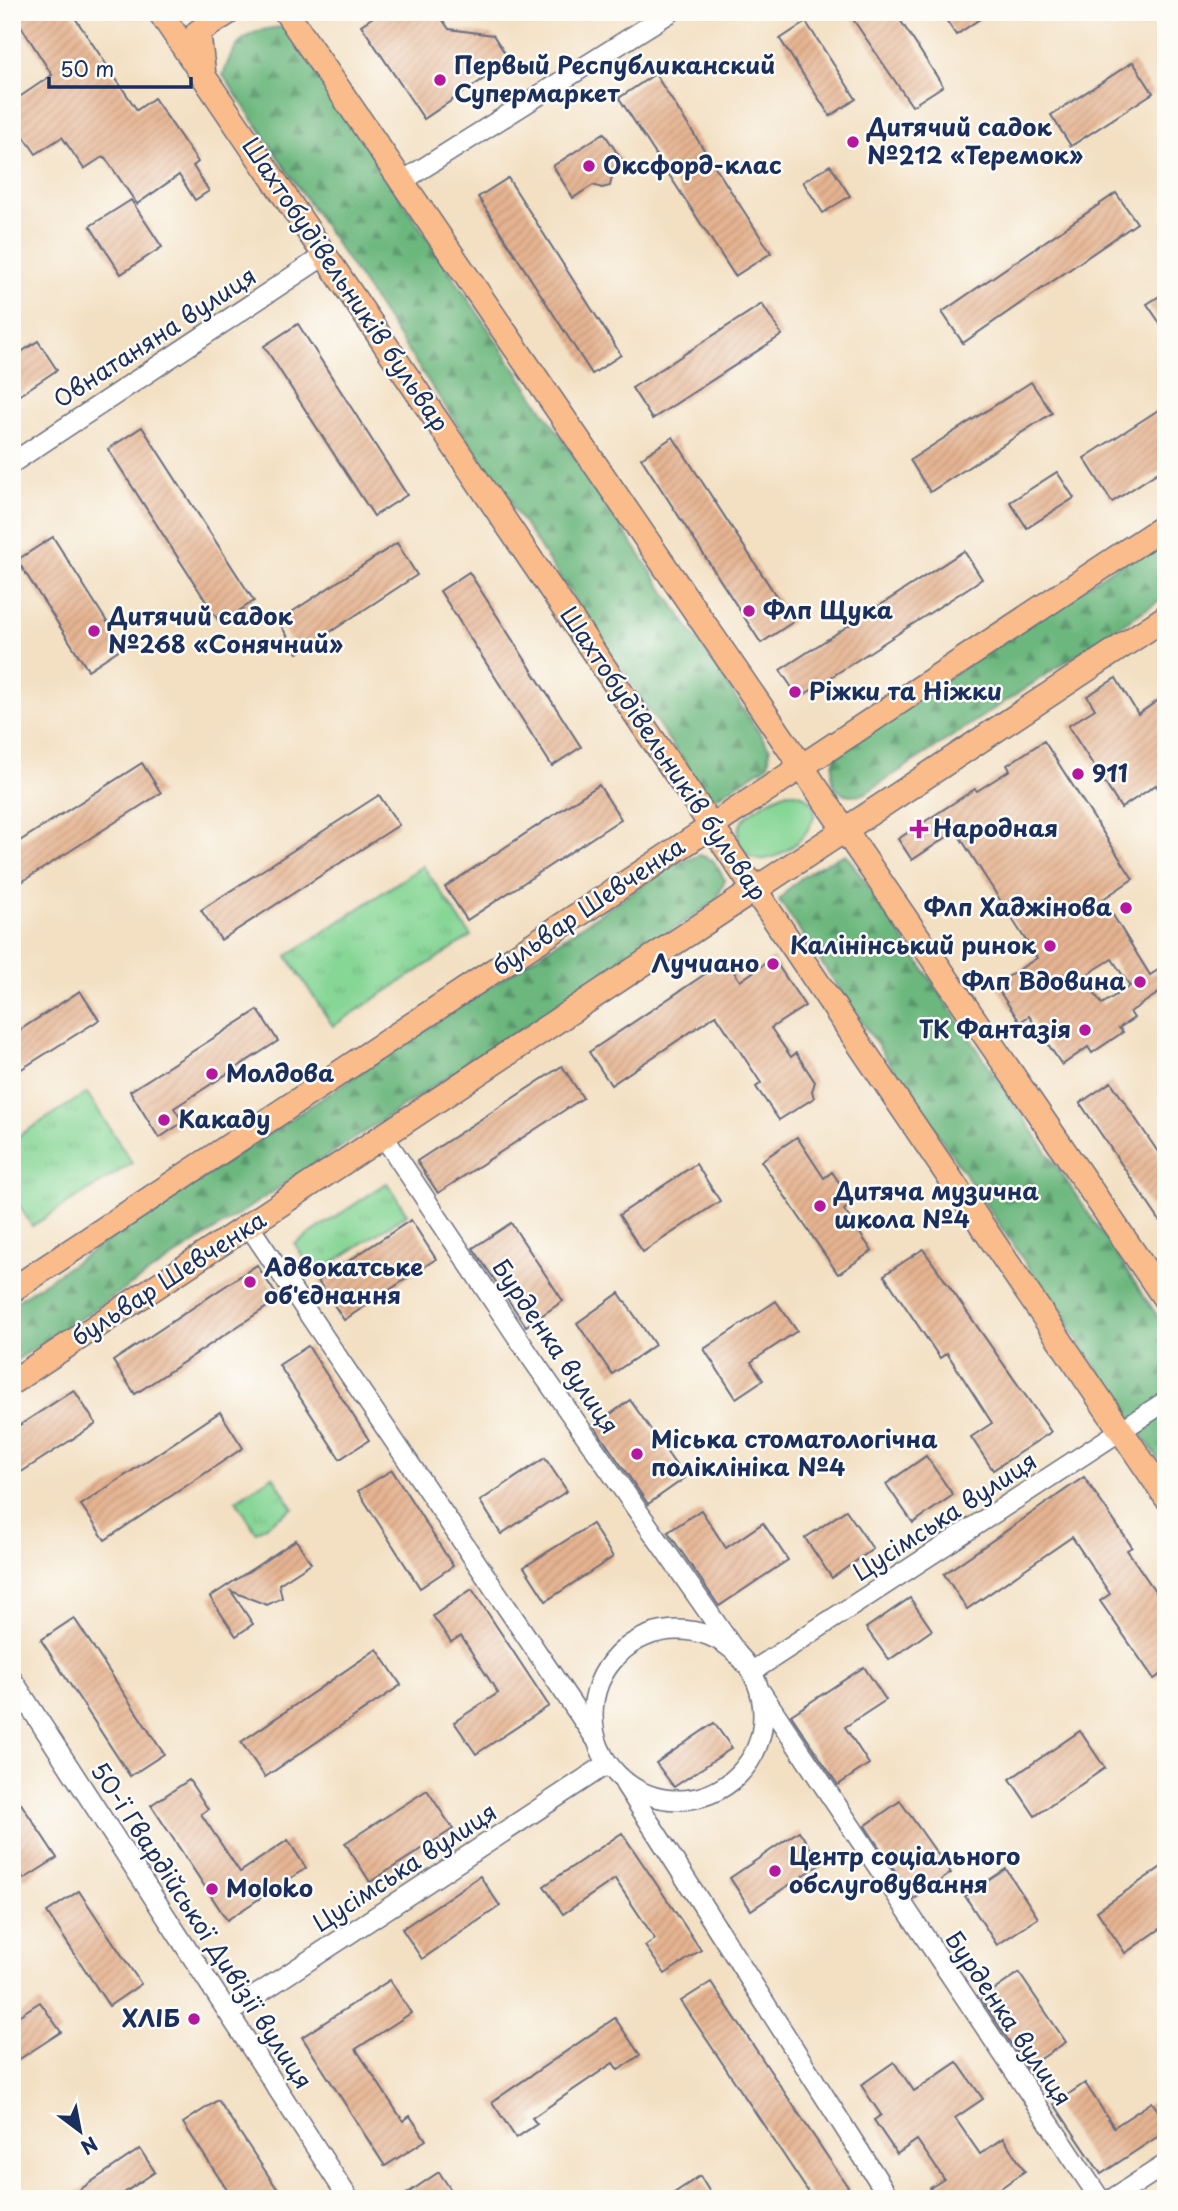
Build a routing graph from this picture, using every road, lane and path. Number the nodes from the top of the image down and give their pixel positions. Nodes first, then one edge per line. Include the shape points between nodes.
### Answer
1 (160, 12) edge
2 (229, 12) edge
3 (671, 12) edge
4 (285, 15) edge
5 (204, 78) junction
6 (401, 182) junction
7 (325, 255) junction
8 (12, 463) edge
9 (1166, 525) edge
10 (1166, 617) edge
11 (801, 767) junction
12 (711, 826) junction
13 (845, 831) junction
14 (756, 891) junction
15 (384, 1137) junction
16 (248, 1226) junction
17 (12, 1290) edge
18 (1166, 1300) edge
19 (12, 1382) edge
20 (1166, 1401) edge
21 (1121, 1431) junction
22 (1166, 1497) edge
23 (736, 1652) junction
24 (751, 1672) junction
25 (12, 1679) edge
26 (761, 1692) junction
27 (595, 1738) junction
28 (607, 1764) junction
29 (622, 1781) junction
30 (229, 2013) junction
31 (1163, 2171) edge
32 (888, 2195) edge
33 (349, 2199) edge
34 (1100, 2199) edge
35 (1112, 2199) edge

1 - 5 main road, Шахтобудівельників бульвар
2 - 5 main road via 198,33
3 - 6 street
4 - 6 main road
5 - 7 main road, Шахтобудівельників бульвар
6 - 11 main road
7 - 8 street, Овнатаняна вулиця
7 - 12 main road, Шахтобудівельників бульвар
9 - 11 main road, бульвар Шевченка
10 - 13 main road, бульвар Шевченка
11 - 12 main road, бульвар Шевченка
11 - 13 main road
12 - 14 main road, Шахтобудівельників бульвар
12 - 17 main road, бульвар Шевченка
13 - 14 main road, бульвар Шевченка
13 - 18 main road
14 - 15 main road, бульвар Шевченка
14 - 21 main road, Шахтобудівельників бульвар
15 - 16 main road, бульвар Шевченка
15 - 23 street, Бурденка вулиця
16 - 19 main road, бульвар Шевченка
16 - 27 street
20 - 21 street, Цусімська вулиця
21 - 22 main road, Шахтобудівельників бульвар
21 - 24 street, Цусімська вулиця
23 - 24 street
23 - 27 street via 704,1633 683,1629 636,1640 605,1670 594,1698
24 - 26 street
25 - 30 street, 50-ї Гвардійської Дивізії вулиця
26 - 29 street via 763,1722 758,1745 739,1775 722,1788 677,1801 654,1797
26 - 34 street, Бурденка вулиця
27 - 28 street
28 - 29 street
28 - 30 street, Цусімська вулиця
29 - 32 street
30 - 33 street, 50-ї Гвардійської Дивізії вулиця
31 - 35 street

